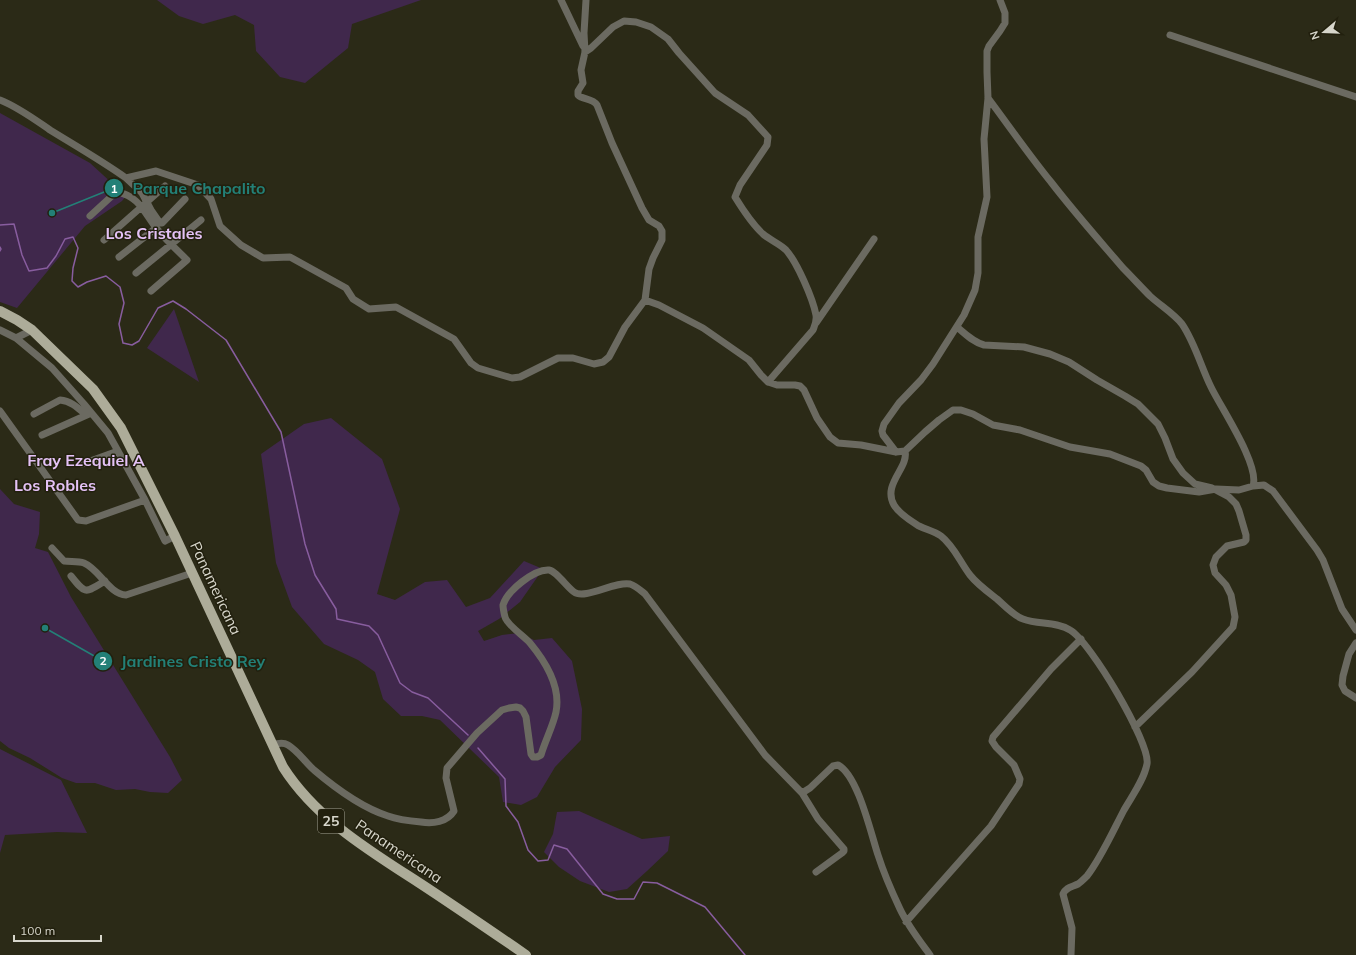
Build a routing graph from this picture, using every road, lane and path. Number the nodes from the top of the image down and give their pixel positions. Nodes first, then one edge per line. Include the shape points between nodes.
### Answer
1 (562, 0) edge
2 (586, 0) edge
3 (1000, 0) edge
4 (1170, 35) dead end
5 (585, 52) junction
6 (1356, 97) edge
7 (988, 98) junction
8 (0, 100) edge
9 (126, 178) junction
10 (165, 186) dead end
11 (185, 199) dead end
12 (144, 204) junction
13 (90, 216) dead end
14 (201, 220) dead end
15 (156, 228) junction
16 (874, 238) dead end
17 (104, 240) dead end
18 (171, 245) junction
19 (119, 257) dead end
20 (136, 273) dead end
21 (151, 291) dead end
22 (645, 300) junction
23 (0, 311) edge
24 (816, 323) junction
25 (956, 326) junction
26 (0, 330) edge
27 (32, 330) junction
28 (16, 338) junction
29 (768, 382) junction
30 (0, 411) edge
31 (34, 414) dead end
32 (88, 414) junction
33 (42, 435) dead end
34 (118, 451) junction
35 (905, 451) junction
36 (896, 452) junction
37 (82, 464) dead end
38 (1253, 486) junction
39 (1216, 489) junction
40 (145, 500) junction
41 (176, 536) junction
42 (52, 548) dead end
43 (192, 573) junction
44 (71, 576) dead end
45 (105, 581) junction
46 (1356, 630) edge
47 (1081, 639) junction
48 (1356, 643) edge
49 (1356, 698) edge
50 (1135, 727) junction
51 (273, 745) junction
52 (802, 793) junction
53 (816, 872) dead end
54 (906, 922) junction
55 (526, 955) edge
56 (930, 955) edge
57 (1071, 955) edge

1 - 5 street
2 - 5 street
3 - 7 street via 1005,13 1005,23 989,46
4 - 6 street
5 - 22 street via 581,66 584,83 578,95 597,104 642,208 649,220 662,231 662,240 649,269
5 - 24 street via 613,27 624,21 651,27 668,39 715,93 742,110 760,127 768,137 767,145 735,197 763,234 785,249 795,263 813,306
7 - 25 street via 984,139 987,197 978,237 978,273 972,299
7 - 38 street via 1052,184 1096,237 1141,286 1181,323 1213,393 1245,450 1254,476
8 - 9 street via 16,106
9 - 12 street via 142,193
9 - 22 street via 156,171 198,185 211,199 220,226 241,245 263,258 290,257 346,288 353,299 369,309 396,307 454,339 470,362 478,368 512,378 520,378 558,358 573,358 594,364 603,362 609,357
10 - 12 street
11 - 12 street via 161,223
12 - 13 street via 118,192
12 - 15 street
12 - 17 street
14 - 18 street
15 - 18 street
15 - 19 street
16 - 24 street
18 - 20 street
18 - 21 street via 187,260
22 - 29 street via 703,328 749,360
23 - 27 main road, Panamericana / 25
24 - 29 street via 813,330
25 - 36 street via 927,372 884,424 883,435
25 - 39 street via 977,343 1030,348 1062,358 1138,404 1158,424 1173,459 1183,473 1195,484
26 - 28 street
27 - 28 street
27 - 41 main road, Panamericana / 25 via 93,389 122,428
28 - 32 street via 52,368 72,389
29 - 36 street via 800,386 817,418 830,437 838,443
30 - 40 street via 78,520 86,521
31 - 32 street via 60,400 69,402
32 - 33 street
32 - 34 street via 108,433
34 - 37 street
34 - 40 street
35 - 36 street
35 - 39 street via 939,420 954,410 961,410 993,425 1020,430 1070,447 1110,454 1141,466 1159,486 1193,492
35 - 47 street via 891,491 896,509 915,524 943,538 971,577 1017,616 1061,626
38 - 39 street via 1239,490
38 - 46 street via 1264,485 1271,489 1317,550 1342,609
39 - 50 street via 1236,504 1246,535 1244,542 1224,549 1216,557 1213,565 1214,573 1226,585 1231,595 1234,624 1192,672
40 - 41 street via 165,541
41 - 43 main road, Panamericana / 25
42 - 45 street via 62,560 83,563
43 - 45 street via 126,595 119,593
43 - 51 main road, Panamericana / 25
44 - 45 street via 85,590
47 - 50 street via 1110,680
47 - 54 street via 1051,669 993,737 992,741 996,747 1014,765 1020,779 1019,784 991,826
48 - 49 street via 1349,654 1342,680 1345,691
50 - 57 street via 1148,759 1144,772 1093,868 1082,881 1066,889 1063,894 1072,928
51 - 52 street via 281,743 290,746 330,783 372,810 390,817 427,823 448,817 454,811 446,778 447,768 477,733 502,710 516,707 523,711 531,754 535,757 541,755 556,712 555,688 544,664 529,643 505,619 503,606 520,583 536,573 548,570 554,571 575,593 581,595 626,584 641,591 765,754
51 - 55 main road, Panamericana / 25 via 290,778 334,824
52 - 53 street via 818,819 844,850
52 - 54 street via 833,766 838,765 845,770 859,796 885,875
54 - 56 street

